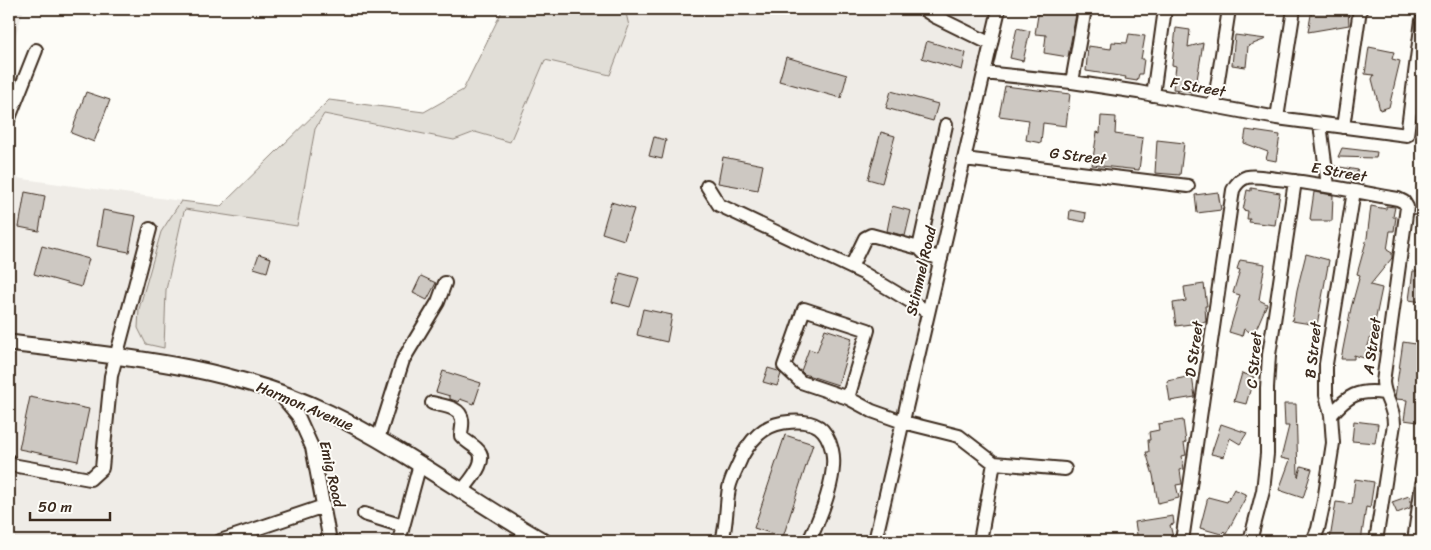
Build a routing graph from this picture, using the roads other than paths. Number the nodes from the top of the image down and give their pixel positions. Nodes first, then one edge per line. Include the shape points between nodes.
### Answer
1 (922, 9) edge
2 (999, 9) edge
3 (1085, 9) edge
4 (1165, 9) edge
5 (1229, 9) edge
6 (1294, 9) edge
7 (1360, 9) edge
8 (935, 13) edge
9 (1422, 20) edge
10 (990, 44) junction
11 (36, 50) dead end
12 (984, 73) junction
13 (1072, 82) junction
14 (1153, 95) junction
15 (1214, 106) junction
16 (9, 118) edge
17 (1277, 118) junction
18 (1320, 124) junction
19 (946, 125) dead end
20 (1343, 127) junction
21 (964, 159) junction
22 (1256, 177) joint
23 (1295, 181) junction
24 (707, 186) dead end
25 (1188, 186) dead end
26 (1328, 186) junction
27 (1354, 191) junction
28 (1407, 213) joint
29 (150, 229) dead end
30 (919, 248) junction
31 (941, 259) junction
32 (851, 267) junction
33 (445, 283) dead end
34 (928, 312) junction
35 (9, 342) edge
36 (116, 357) junction
37 (278, 392) junction
38 (1384, 393) junction
39 (848, 398) junction
40 (432, 403) dead end
41 (1331, 415) junction
42 (903, 422) junction
43 (378, 439) junction
44 (9, 461) edge
45 (994, 463) junction
46 (420, 464) junction
47 (1065, 469) dead end
48 (1422, 484) edge
49 (462, 491) junction
50 (324, 506) junction
51 (364, 514) dead end
52 (403, 526) junction
53 (725, 540) edge
54 (220, 541) edge
55 (330, 541) edge
56 (399, 541) edge
57 (543, 541) edge
58 (809, 541) edge
59 (875, 541) edge
60 (980, 541) edge
61 (1182, 541) edge
62 (1250, 541) edge
63 (1313, 541) edge
64 (1376, 541) edge
65 (1414, 541) edge

1 - 8 street
2 - 10 street, Stimmel Road
3 - 13 street
4 - 14 street
5 - 15 street
6 - 17 street
7 - 20 street
8 - 10 street
9 - 20 street, F Street via 1407,136
10 - 12 street, Stimmel Road
11 - 16 street
12 - 13 street, F Street
12 - 21 street, Stimmel Road
13 - 14 street, F Street
14 - 15 street, F Street
15 - 17 street, F Street
17 - 18 street, F Street
18 - 20 street, F Street
18 - 26 street
19 - 30 street
21 - 25 street, G Street
21 - 31 street, Stimmel Road
22 - 23 street, E Street
22 - 61 street, D Street via 1246,177 1233,190
23 - 26 street, E Street
23 - 62 street, C Street via 1269,355 1263,491
24 - 32 street via 719,205
26 - 27 street, E Street
27 - 28 street, E Street via 1404,202
27 - 41 street, B Street via 1326,364 1326,395
28 - 38 street, A Street
29 - 36 street
30 - 31 street
30 - 32 street via 870,236 865,238
31 - 34 street, Stimmel Road
32 - 34 street
33 - 43 street via 438,302 403,360
34 - 42 street, Stimmel Road
35 - 36 main road, Harmon Avenue
36 - 37 main road, Harmon Avenue via 228,377
36 - 44 street via 111,376 102,468 90,479 12,465
37 - 43 main road, Harmon Avenue
37 - 50 street, Emig Road via 298,416 312,447
38 - 41 street via 1370,391 1353,395
38 - 64 street, A Street via 1394,413 1394,424
39 - 39 street via 868,330 804,309 784,366 801,382
39 - 42 street
40 - 49 street via 461,414 461,436 479,450 482,457 480,466
41 - 63 street, B Street via 1333,443 1324,501
42 - 45 street via 959,436
42 - 59 street, Stimmel Road
43 - 46 main road, Harmon Avenue
45 - 47 street
45 - 60 street
46 - 49 main road, Harmon Avenue
46 - 52 street
48 - 65 street
49 - 57 main road, Harmon Avenue
50 - 54 street
50 - 55 street, Emig Road
51 - 52 street
52 - 56 street
53 - 58 street via 729,487 743,455 765,428 784,421 818,427 827,436 832,451 834,470 819,521

